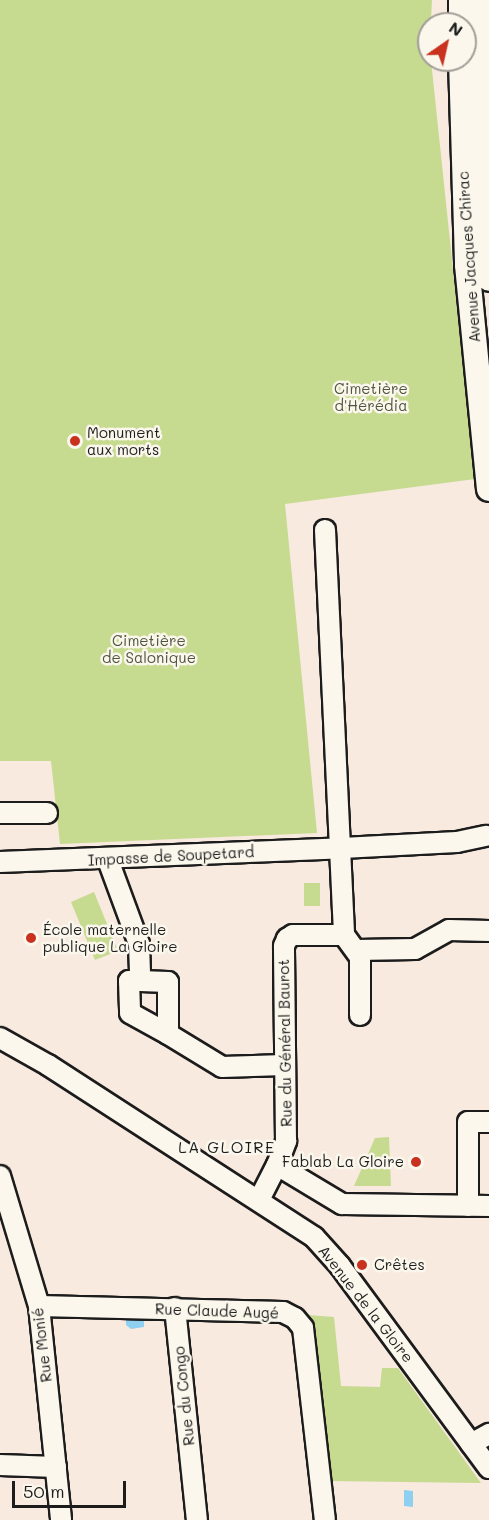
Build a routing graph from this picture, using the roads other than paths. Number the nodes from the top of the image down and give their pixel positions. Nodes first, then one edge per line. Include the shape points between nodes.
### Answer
1 (479, 0) edge
2 (461, 72) edge
3 (489, 279) edge
4 (489, 489) edge
5 (325, 530) dead end
6 (0, 813) edge
7 (47, 813) dead end
8 (486, 836) dead end
9 (342, 848) junction
10 (108, 860) junction
11 (0, 862) edge
12 (489, 931) edge
13 (351, 942) junction
14 (140, 981) junction
15 (360, 1015) dead end
16 (168, 1034) junction
17 (0, 1038) edge
18 (284, 1065) junction
19 (489, 1122) edge
20 (277, 1165) junction
21 (0, 1176) edge
22 (258, 1200) junction
23 (468, 1206) junction
24 (489, 1206) edge
25 (39, 1306) junction
26 (175, 1308) junction
27 (489, 1434) edge
28 (471, 1444) junction
29 (0, 1465) edge
30 (56, 1467) junction
31 (489, 1468) edge
32 (61, 1520) edge
33 (197, 1520) edge
34 (325, 1520) edge

1 - 3 main road, Avenue Jacques Chirac
2 - 4 main road, Avenue Jacques Chirac via 467,265
5 - 9 street via 337,821
6 - 7 street
8 - 9 street, Impasse de Soupetard via 457,842
9 - 10 street, Impasse de Soupetard
9 - 13 street
10 - 11 street, Impasse de Soupetard
10 - 14 street via 139,944
12 - 13 street via 449,930 416,949
13 - 15 street via 360,957
13 - 18 street, Rue du Général Baurot via 293,935 284,946
14 - 16 street via 168,981
14 - 16 street via 129,981 130,1013
16 - 18 street via 222,1067
17 - 22 street, Avenue de la Gloire
18 - 20 street, Rue du Général Baurot via 286,1141
19 - 23 street via 468,1122
20 - 22 street, Rue du Général Baurot
20 - 23 street via 342,1204
21 - 25 street, Rue Monié
22 - 28 street, Avenue de la Gloire via 301,1227 330,1254
23 - 24 street
25 - 26 street, Rue Claude Augé
25 - 30 street, Rue Monié
26 - 33 street, Rue du Congo
26 - 34 street, Rue Claude Augé via 283,1312 296,1318 303,1328
27 - 28 street
28 - 31 street, Avenue de la Gloire
29 - 30 street
30 - 32 street, Rue Monié

